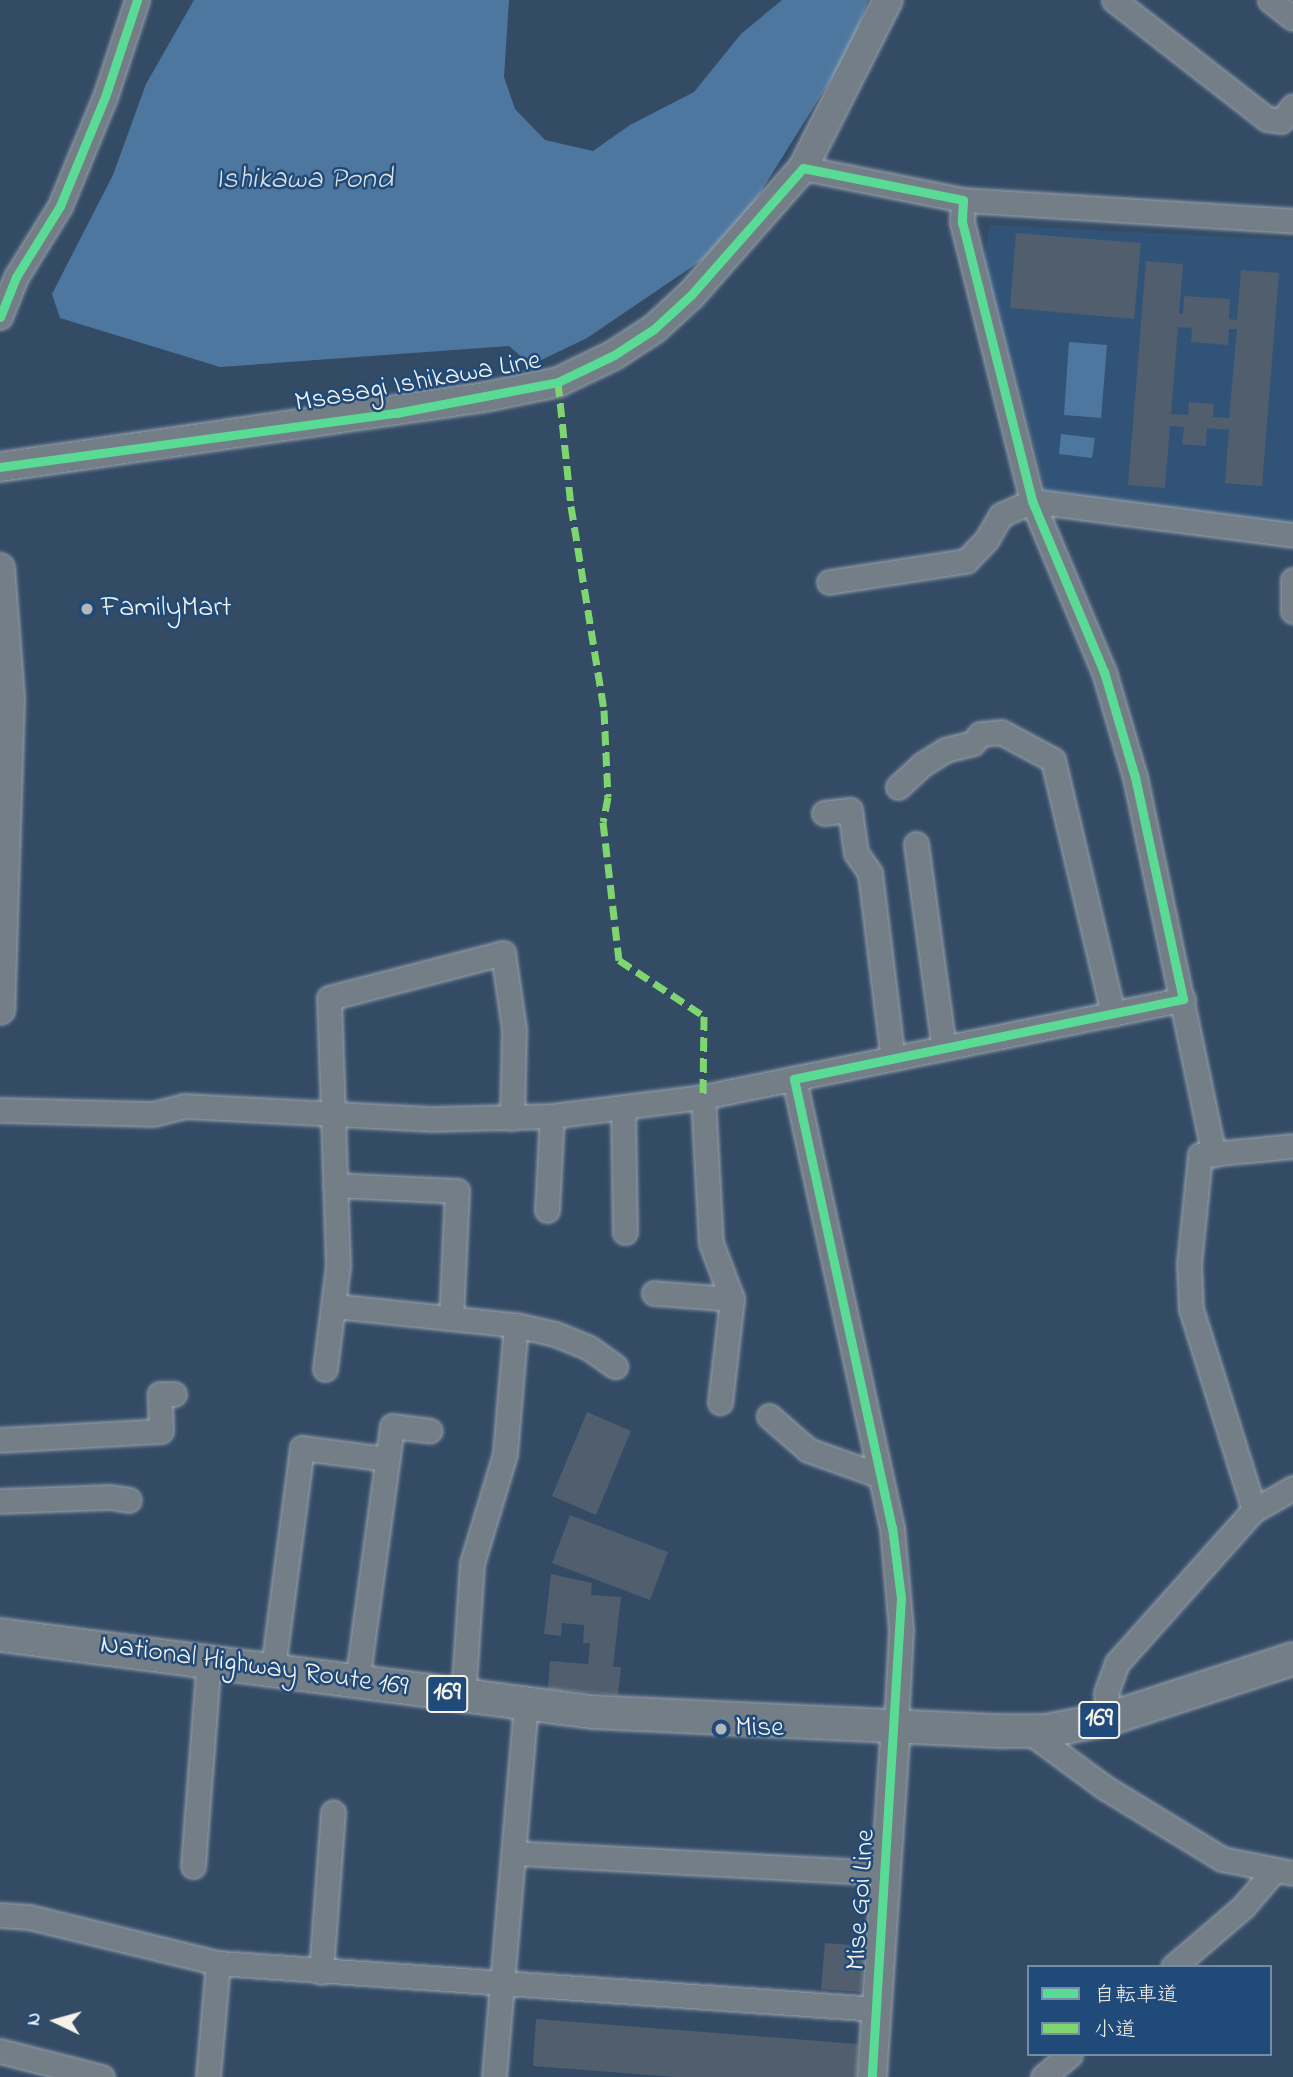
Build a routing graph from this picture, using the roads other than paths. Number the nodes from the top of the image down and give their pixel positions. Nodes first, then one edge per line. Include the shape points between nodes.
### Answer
1 (137, 0) edge
2 (888, 0) edge
3 (1114, 0) edge
4 (1270, 0) edge
5 (1293, 18) edge
6 (1293, 106) edge
7 (803, 167) junction
8 (963, 200) junction
9 (1293, 221) edge
10 (0, 317) edge
11 (0, 467) edge
12 (1032, 500) junction
13 (1293, 534) edge
14 (0, 568) edge
15 (1293, 580) edge
16 (829, 582) dead end
17 (1293, 611) edge
18 (4, 650) edge
19 (5, 753) edge
20 (898, 787) dead end
21 (824, 813) dead end
22 (3, 836) edge
23 (916, 844) dead end
24 (1, 946) edge
25 (1183, 999) junction
26 (0, 1010) edge
27 (1113, 1014) junction
28 (944, 1048) junction
29 (893, 1059) junction
30 (794, 1079) junction
31 (703, 1097) junction
32 (623, 1107) junction
33 (0, 1110) edge
34 (335, 1112) junction
35 (552, 1116) junction
36 (512, 1118) junction
37 (1293, 1146) edge
38 (1214, 1155) junction
39 (335, 1185) junction
40 (547, 1210) dead end
41 (625, 1232) dead end
42 (654, 1293) dead end
43 (732, 1299) junction
44 (334, 1306) junction
45 (451, 1317) junction
46 (516, 1325) junction
47 (615, 1366) dead end
48 (325, 1369) dead end
49 (174, 1394) dead end
50 (720, 1402) dead end
51 (769, 1416) dead end
52 (430, 1431) dead end
53 (0, 1440) edge
54 (387, 1459) junction
55 (881, 1476) junction
56 (1293, 1488) edge
57 (129, 1500) dead end
58 (0, 1501) edge
59 (1254, 1510) junction
60 (0, 1635) edge
61 (209, 1659) junction
62 (1293, 1659) edge
63 (272, 1668) junction
64 (357, 1682) junction
65 (463, 1696) junction
66 (526, 1705) junction
67 (1108, 1719) junction
68 (897, 1726) junction
69 (1028, 1731) junction
70 (333, 1812) dead end
71 (513, 1853) junction
72 (193, 1867) dead end
73 (1283, 1872) edge
74 (887, 1873) junction
75 (0, 1915) edge
76 (218, 1964) junction
77 (1175, 1965) edge
78 (321, 1972) junction
79 (503, 1985) junction
80 (877, 2009) junction
81 (0, 2051) edge
82 (1068, 2056) edge
83 (102, 2077) edge
84 (208, 2077) edge
85 (494, 2077) edge
86 (872, 2077) edge
87 (1043, 2077) edge

1 - 10 street via 60,206 16,276
2 - 7 main road, Msasagi Ishikawa Line
3 - 6 street via 1267,120 1281,121
4 - 5 street
7 - 8 street
7 - 11 main road, Msasagi Ishikawa Line via 691,295 654,329 558,382 396,413
8 - 9 street
8 - 12 street via 962,222
12 - 13 street
12 - 16 street via 1001,514 988,539 966,561
12 - 25 street via 1104,673 1135,777
14 - 18 main road
15 - 17 street
18 - 19 main road
19 - 22 main road
20 - 27 street via 923,764 945,750 973,743 980,734 1001,732 1053,760
21 - 29 street via 850,810 856,853 870,873
22 - 24 main road
23 - 28 street
24 - 26 main road
25 - 27 street
25 - 38 street
27 - 28 street
28 - 29 street
29 - 30 street
30 - 31 street
30 - 55 street
31 - 32 street
31 - 43 street via 711,1243
32 - 35 street
32 - 41 street
33 - 34 street via 153,1114 184,1106
34 - 36 street via 432,1119
34 - 36 street via 329,998 503,953 514,1029
34 - 39 street
35 - 36 street
35 - 40 street
37 - 38 street
38 - 59 street via 1200,1155 1189,1265 1191,1309
39 - 44 street
39 - 45 street via 457,1191
42 - 43 street
43 - 50 street
44 - 45 street
44 - 48 street
45 - 46 street
46 - 47 street via 566,1339
46 - 65 street via 505,1454 472,1563
49 - 53 street via 160,1395 161,1431
51 - 55 street via 808,1450
52 - 54 street via 392,1426
54 - 63 street via 302,1448
54 - 64 street
55 - 68 street via 901,1598
56 - 59 street
57 - 58 street
59 - 67 street via 1117,1663 1106,1693
60 - 61 highway, National Highway Route 169 / 169
61 - 63 highway, National Highway Route 169 / 169
61 - 72 street
62 - 67 highway, National Highway Route 169 / 169
63 - 64 highway, National Highway Route 169 / 169
64 - 65 highway, National Highway Route 169 / 169
65 - 66 highway, National Highway Route 169 / 169
66 - 68 highway, National Highway Route 169 / 169
66 - 71 street
67 - 69 highway, National Highway Route 169 / 169
68 - 69 highway, National Highway Route 169 / 169
68 - 74 main road, Mise Goi Line
69 - 73 street via 1104,1787 1222,1859
70 - 78 street
71 - 74 street
71 - 79 street
73 - 77 street
74 - 80 main road, Mise Goi Line
75 - 76 street via 29,1917
76 - 78 street
76 - 84 street
78 - 79 street
79 - 80 street
79 - 85 street
80 - 86 main road, Mise Goi Line
81 - 83 street
82 - 87 street

